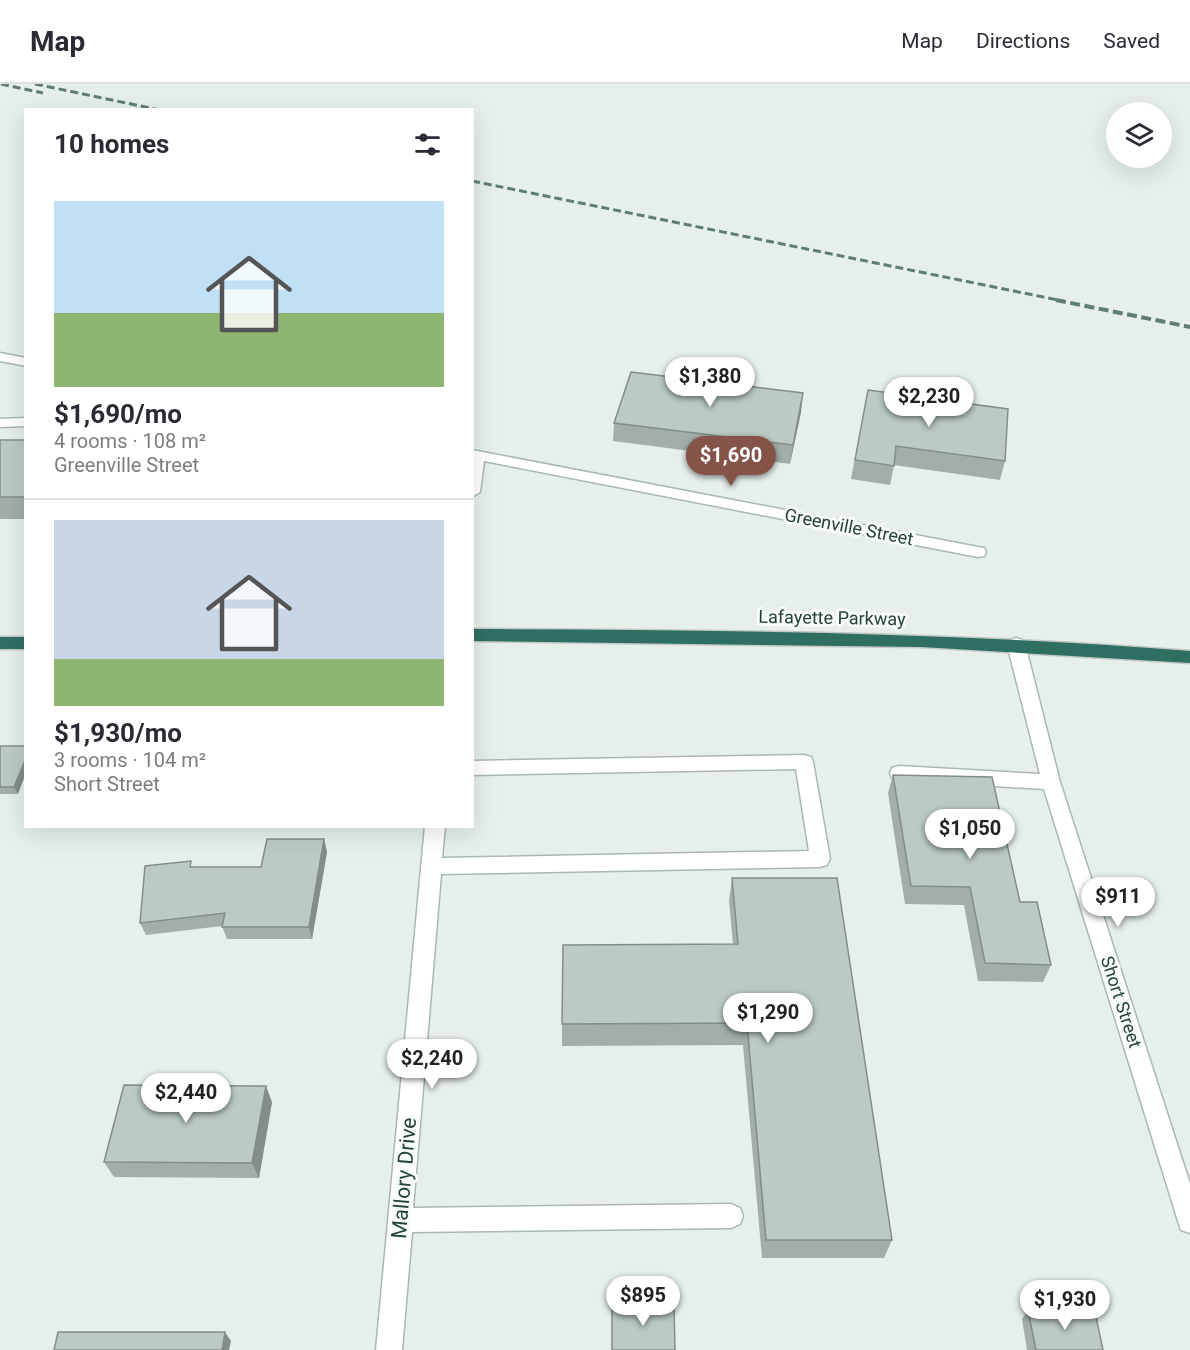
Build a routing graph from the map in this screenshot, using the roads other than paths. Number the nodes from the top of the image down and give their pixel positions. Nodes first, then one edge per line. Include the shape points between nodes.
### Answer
1 (0, 357) edge
2 (24, 362) edge
3 (24, 422) edge
4 (0, 423) edge
5 (475, 455) edge
6 (978, 552) dead end
7 (474, 635) edge
8 (0, 643) edge
9 (24, 643) edge
10 (1016, 644) junction
11 (1190, 657) edge
12 (474, 768) edge
13 (899, 773) edge
14 (1051, 782) junction
15 (435, 828) edge
16 (431, 866) junction
17 (730, 1216) dead end
18 (400, 1220) junction
19 (1190, 1221) edge
20 (389, 1350) edge

1 - 2 street
3 - 4 street
5 - 6 street, Greenville Street
7 - 10 highway, Lafayette Parkway via 791,636
8 - 9 highway
10 - 11 highway, Lafayette Parkway
10 - 14 street, Short Street
12 - 16 street via 804,762 820,859
13 - 14 street
14 - 19 street, Short Street
15 - 16 street, Mallory Drive
16 - 18 street, Mallory Drive
17 - 18 street
18 - 20 street, Mallory Drive

